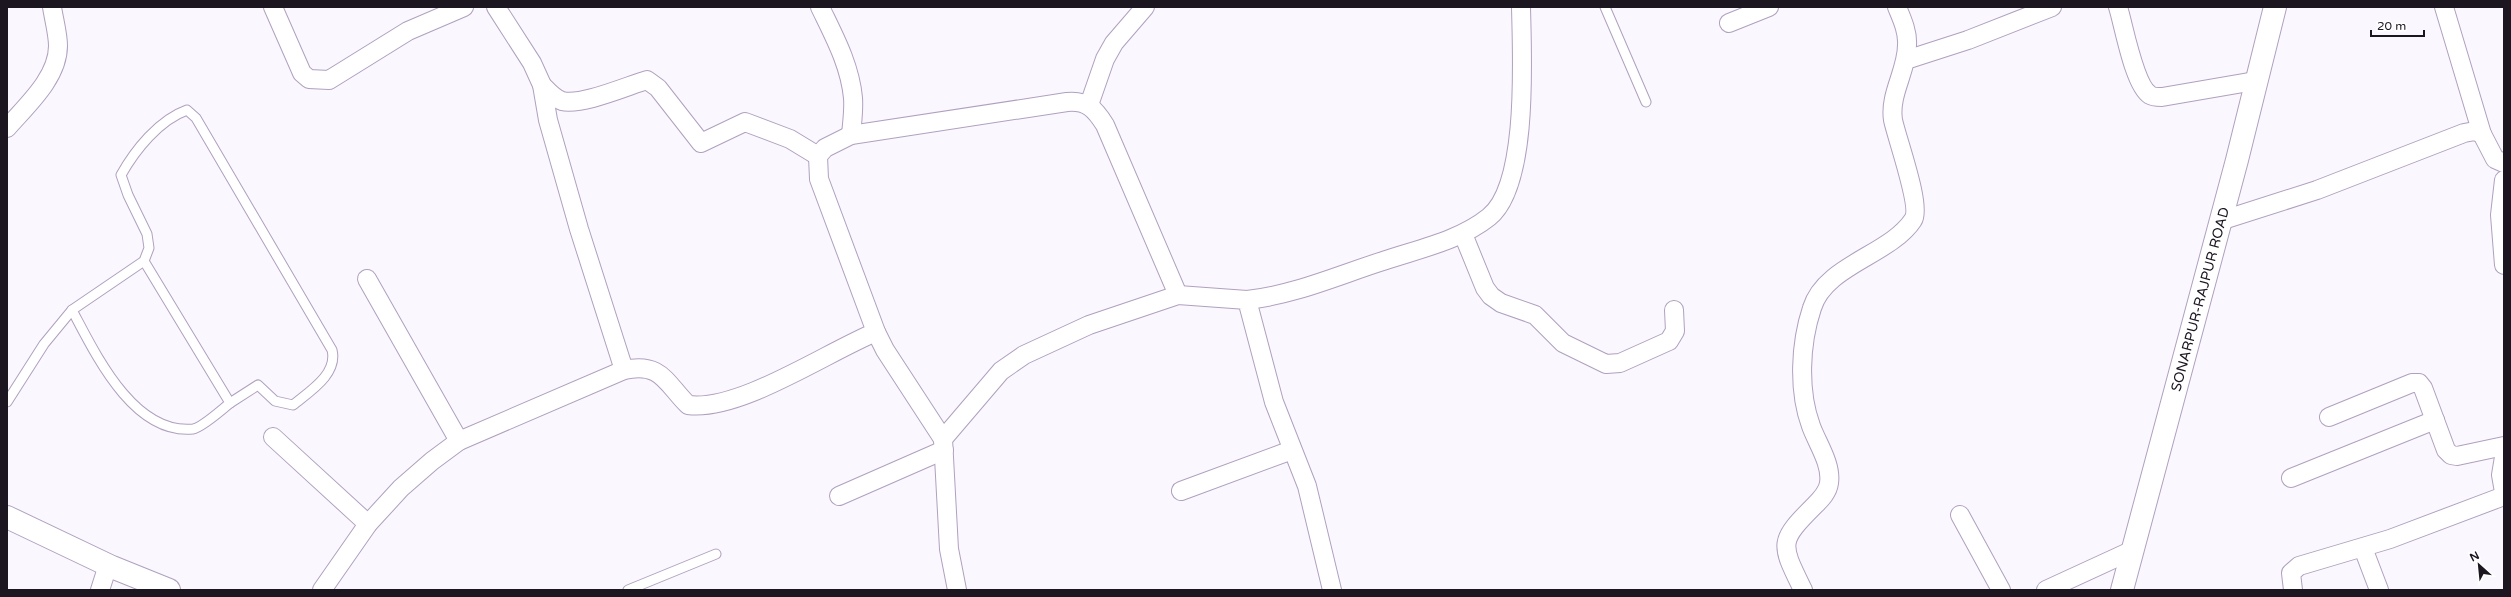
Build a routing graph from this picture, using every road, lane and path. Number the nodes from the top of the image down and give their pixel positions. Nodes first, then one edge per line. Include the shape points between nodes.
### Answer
1 (52, 7) edge
2 (273, 7) edge
3 (464, 7) edge
4 (496, 7) edge
5 (820, 7) edge
6 (1145, 7) edge
7 (1521, 7) edge
8 (1605, 7) edge
9 (1769, 7) edge
10 (1897, 7) edge
11 (2052, 7) edge
12 (2118, 7) edge
13 (2275, 7) edge
14 (2444, 7) edge
15 (1729, 23) dead end
16 (1906, 60) junction
17 (2255, 81) junction
18 (542, 85) junction
19 (1646, 102) dead end
20 (1089, 104) junction
21 (7, 128) edge
22 (2482, 134) junction
23 (851, 135) junction
24 (818, 156) junction
25 (2504, 163) edge
26 (2504, 180) edge
27 (2220, 221) junction
28 (1463, 234) junction
29 (144, 261) junction
30 (2504, 265) edge
31 (367, 279) dead end
32 (1178, 295) junction
33 (1247, 300) junction
34 (72, 310) junction
35 (1674, 310) dead end
36 (876, 332) junction
37 (624, 370) junction
38 (7, 402) edge
39 (230, 403) junction
40 (2329, 417) dead end
41 (2435, 420) junction
42 (273, 437) dead end
43 (459, 441) junction
44 (943, 444) junction
45 (2504, 446) edge
46 (1292, 450) junction
47 (2504, 457) edge
48 (2291, 478) dead end
49 (1181, 491) dead end
50 (2504, 492) edge
51 (838, 496) dead end
52 (2504, 496) edge
53 (1960, 515) dead end
54 (7, 517) edge
55 (368, 524) junction
56 (2363, 548) junction
57 (2133, 550) junction
58 (716, 554) dead end
59 (108, 565) junction
60 (100, 590) edge
61 (169, 590) edge
62 (322, 590) edge
63 (628, 590) edge
64 (957, 590) edge
65 (1332, 590) edge
66 (1803, 590) edge
67 (2001, 590) edge
68 (2046, 590) edge
69 (2122, 590) edge
70 (2293, 590) edge
71 (2379, 590) edge

1 - 21 street via 58,47 53,68 37,94
2 - 3 street via 302,73 309,79 319,81 336,77 408,30
4 - 18 street via 532,64
5 - 23 street via 850,74 853,98
6 - 20 street via 1114,43 1105,59
7 - 28 street via 1522,114 1504,198 1490,216
8 - 19 lane
9 - 15 street
10 - 16 street via 1908,44
11 - 16 street via 1968,40
12 - 17 street via 2138,78 2144,90 2151,96 2162,97
13 - 17 main road, SONARPUR-RAJPUR ROAD
14 - 22 street
16 - 66 street via 1892,113 1915,201 1915,218 1904,231 1830,280 1812,307 1804,352 1803,398 1810,426 1830,472 1830,478 1823,497 1791,529 1786,545 1788,559
17 - 27 main road, SONARPUR-RAJPUR ROAD
18 - 24 street via 562,101 577,101 647,80 658,88 701,143 745,122 790,139
18 - 37 street via 548,120 579,229
20 - 23 street via 1067,102
20 - 32 street via 1105,125
22 - 25 street via 2495,159
22 - 27 street via 2475,131 2464,133 2317,190
23 - 24 street via 825,148
24 - 36 street via 819,179
26 - 30 street via 2500,215
27 - 57 main road, SONARPUR-RAJPUR ROAD
28 - 33 street via 1291,291
28 - 35 street via 1485,288 1491,296 1501,303 1535,315 1563,342 1606,364 1620,363 1669,341 1675,331
29 - 34 lane
29 - 39 lane
29 - 39 lane via 149,248 147,234 121,175 132,156 173,115 187,110 196,118 212,145 332,350 335,360 328,373 293,405 276,401 258,385
31 - 43 street
32 - 33 street
32 - 44 street via 1089,326 1024,356 1001,371
33 - 46 street via 1274,402
34 - 38 lane via 44,344
34 - 39 lane via 103,368 144,415 166,426 194,429
36 - 37 street via 775,382 718,403 699,406 688,405 658,372 647,367
36 - 44 street via 884,350
37 - 43 street
40 - 41 street via 2412,383 2419,383
41 - 45 street via 2446,450 2451,455
41 - 48 street
42 - 55 street
43 - 55 street via 400,488
44 - 51 street
44 - 64 street via 949,549
46 - 49 street
46 - 65 street via 1307,486
47 - 50 street via 2501,475
52 - 56 street
53 - 67 street
54 - 59 main road
55 - 62 street
56 - 70 street via 2299,566 2291,573
56 - 71 street
57 - 68 street
57 - 69 main road, SONARPUR-RAJPUR ROAD
58 - 63 lane
59 - 60 street
59 - 61 main road

